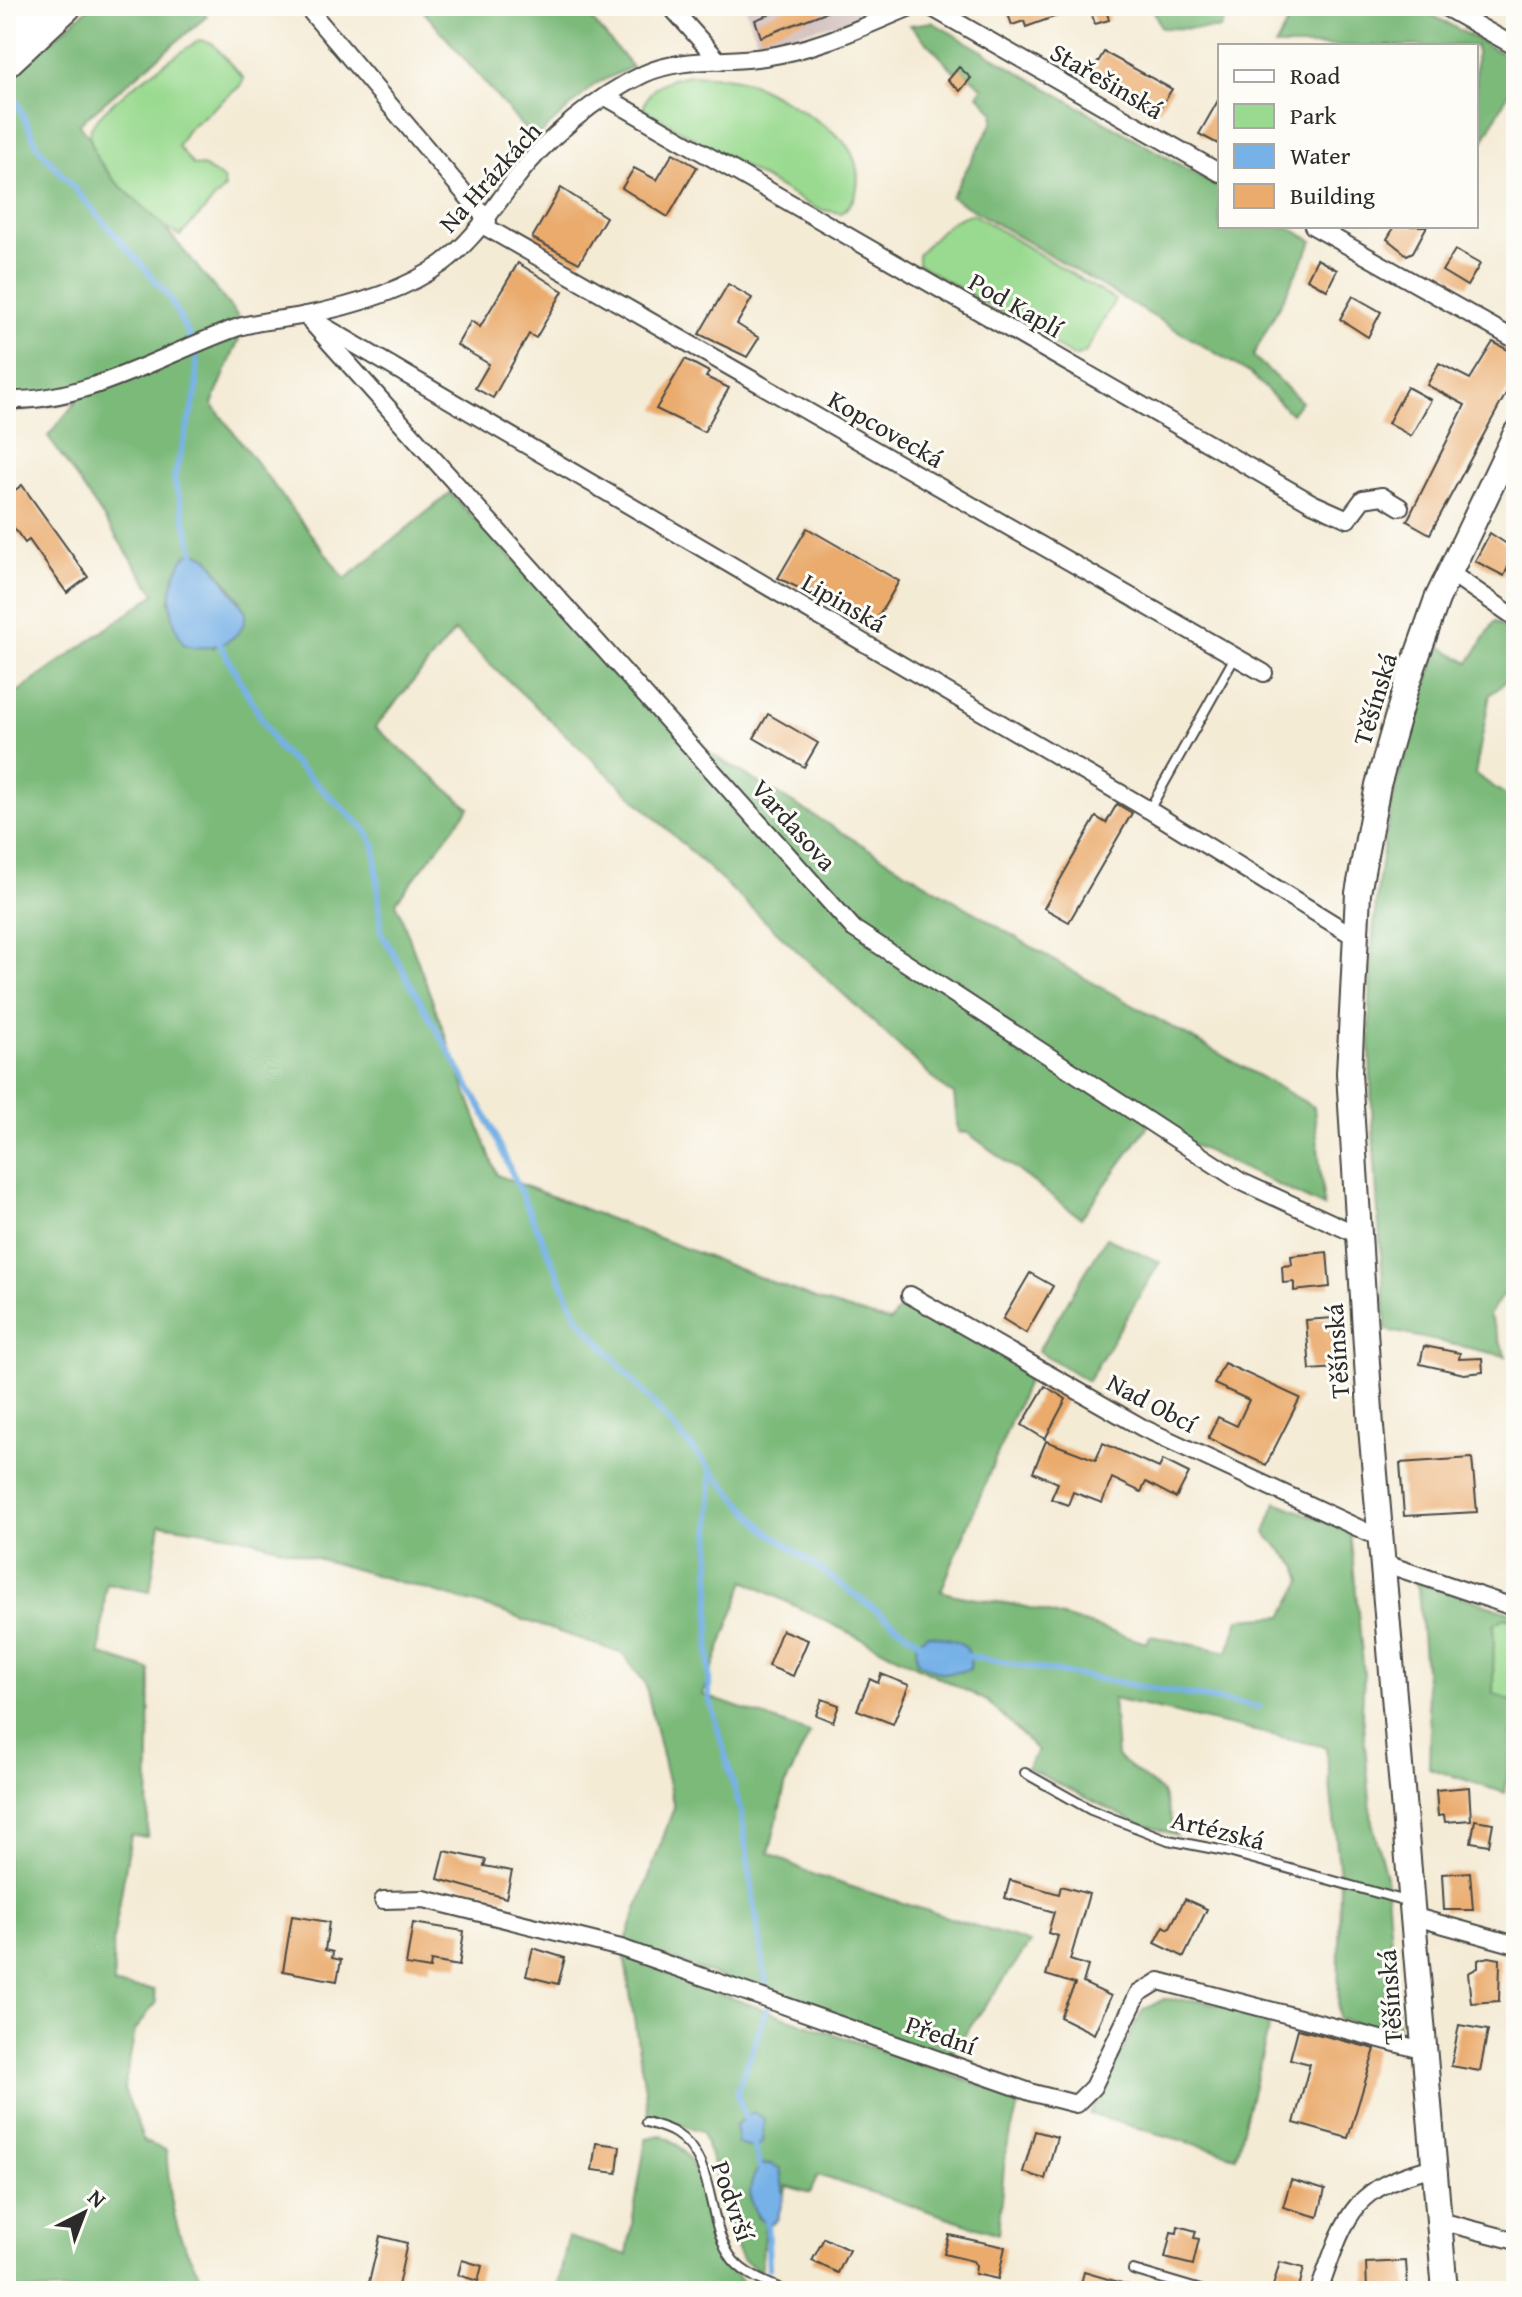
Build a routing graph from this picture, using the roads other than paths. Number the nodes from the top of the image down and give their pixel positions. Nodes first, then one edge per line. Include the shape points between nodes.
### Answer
1 (30, 6) edge
2 (46, 6) edge
3 (66, 6) edge
4 (306, 6) edge
5 (670, 6) edge
6 (913, 6) edge
7 (929, 6) edge
8 (1443, 6) edge
9 (6, 24) edge
10 (6, 35) edge
11 (1516, 47) edge
12 (719, 61) junction
13 (6, 62) edge
14 (606, 97) junction
15 (1218, 172) edge
16 (486, 223) junction
17 (1317, 228) edge
18 (305, 315) junction
19 (1516, 340) edge
20 (6, 400) edge
21 (1516, 433) edge
22 (1400, 507) dead end
23 (1449, 572) junction
24 (1516, 618) edge
25 (1236, 657) junction
26 (1264, 673) dead end
27 (1149, 810) junction
28 (1355, 937) junction
29 (1356, 1234) junction
30 (910, 1295) dead end
31 (1380, 1538) junction
32 (1383, 1563) junction
33 (1516, 1608) edge
34 (1025, 1773) dead end
35 (383, 1900) dead end
36 (1411, 1909) junction
37 (1516, 1945) edge
38 (1422, 2050) junction
39 (646, 2122) dead end
40 (1435, 2167) junction
41 (1440, 2221) junction
42 (1516, 2241) edge
43 (1133, 2270) dead end
44 (786, 2291) edge
45 (1204, 2291) edge
46 (1319, 2291) edge
47 (1445, 2291) edge

1 - 9 highway
2 - 10 highway
3 - 13 highway
4 - 16 street, Kopcovecká
5 - 12 street
6 - 12 street, Na Hrázkách via 809,48
7 - 15 street, Stařešinská
8 - 11 street
12 - 14 street, Na Hrázkách via 646,73
14 - 16 street, Na Hrázkách via 515,179
14 - 22 street, Pod Kaplí via 1312,503 1348,519 1363,499 1382,496
16 - 18 street, Na Hrázkách via 441,264 383,295
16 - 25 street, Kopcovecká
17 - 19 street
18 - 20 street, Na Hrázkách via 240,327 95,384 30,401
18 - 27 street, Lipinská
18 - 29 street, Vardasova via 854,929 1240,1181
21 - 23 main road, Těšínská
23 - 24 street
23 - 28 main road, Těšínská via 1406,687 1378,785
25 - 26 street, Kopcovecká
25 - 27 lane
27 - 28 street, Lipinská
28 - 29 main road, Těšínská via 1349,1073
29 - 31 main road, Těšínská
30 - 31 street, Nad Obcí via 1143,1428
31 - 32 main road, Těšínská
32 - 33 street
32 - 36 main road, Těšínská
34 - 36 lane, Artézská via 1091,1810 1168,1840 1225,1851
35 - 38 street, Přední via 424,1899 621,1948 1076,2104 1093,2087 1138,1994 1159,1981
36 - 37 street
36 - 38 main road, Těšínská
38 - 40 main road, Těšínská
39 - 44 lane, Podvrší via 675,2133 695,2154 718,2234 734,2262
40 - 41 main road, Těšínská
40 - 46 street via 1382,2182 1359,2202 1343,2225
41 - 42 street
41 - 47 main road, Těšínská
43 - 45 lane

